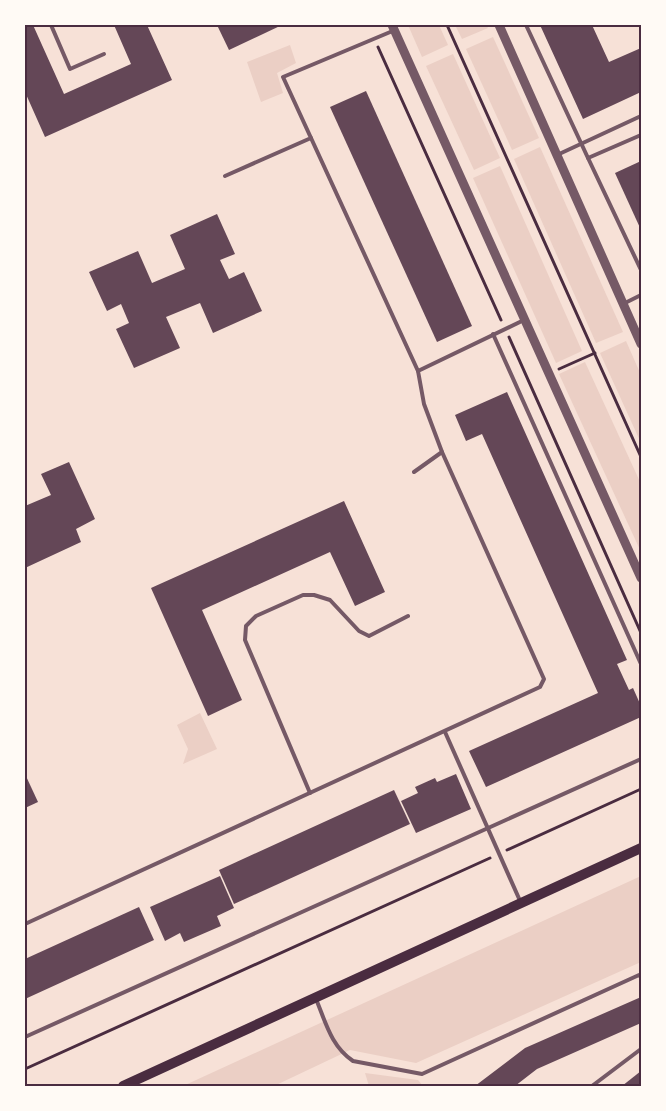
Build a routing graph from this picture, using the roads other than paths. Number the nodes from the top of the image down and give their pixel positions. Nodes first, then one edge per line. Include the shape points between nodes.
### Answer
1 (51, 25) edge
2 (498, 25) edge
3 (526, 25) edge
4 (393, 28) edge
5 (104, 54) dead end
6 (641, 116) edge
7 (641, 135) edge
8 (311, 138) junction
9 (581, 144) junction
10 (556, 155) junction
11 (588, 158) junction
12 (225, 176) dead end
13 (641, 270) edge
14 (641, 296) edge
15 (623, 304) junction
16 (526, 319) junction
17 (493, 334) junction
18 (641, 344) edge
19 (418, 371) junction
20 (442, 452) junction
21 (414, 472) dead end
22 (641, 578) edge
23 (408, 616) dead end
24 (641, 664) edge
25 (445, 732) junction
26 (641, 759) edge
27 (310, 793) junction
28 (488, 827) junction
29 (641, 848) edge
30 (521, 903) junction
31 (25, 924) edge
32 (641, 976) edge
33 (316, 997) junction
34 (25, 1037) edge
35 (641, 1049) edge
36 (123, 1086) edge
37 (592, 1086) edge

1 - 5 lane via 70,69
2 - 10 street
3 - 9 lane
4 - 8 lane via 283,77
4 - 16 street
6 - 9 lane
7 - 11 lane
8 - 12 lane
8 - 19 lane
9 - 10 lane
9 - 11 lane
10 - 15 street
11 - 13 lane
14 - 15 lane
15 - 18 street
16 - 17 lane
16 - 22 street
17 - 19 lane
17 - 24 lane
19 - 20 lane via 424,404
20 - 21 lane
20 - 25 lane via 544,679 540,687
23 - 27 lane via 369,636 359,631 330,600 303,595 256,616 246,626 245,640
25 - 27 lane
25 - 28 lane
26 - 28 lane
27 - 31 lane
28 - 30 lane
28 - 34 lane
29 - 30 main road
30 - 33 main road
32 - 33 lane via 422,1074 353,1061 345,1056 335,1044
33 - 36 main road
35 - 37 lane

